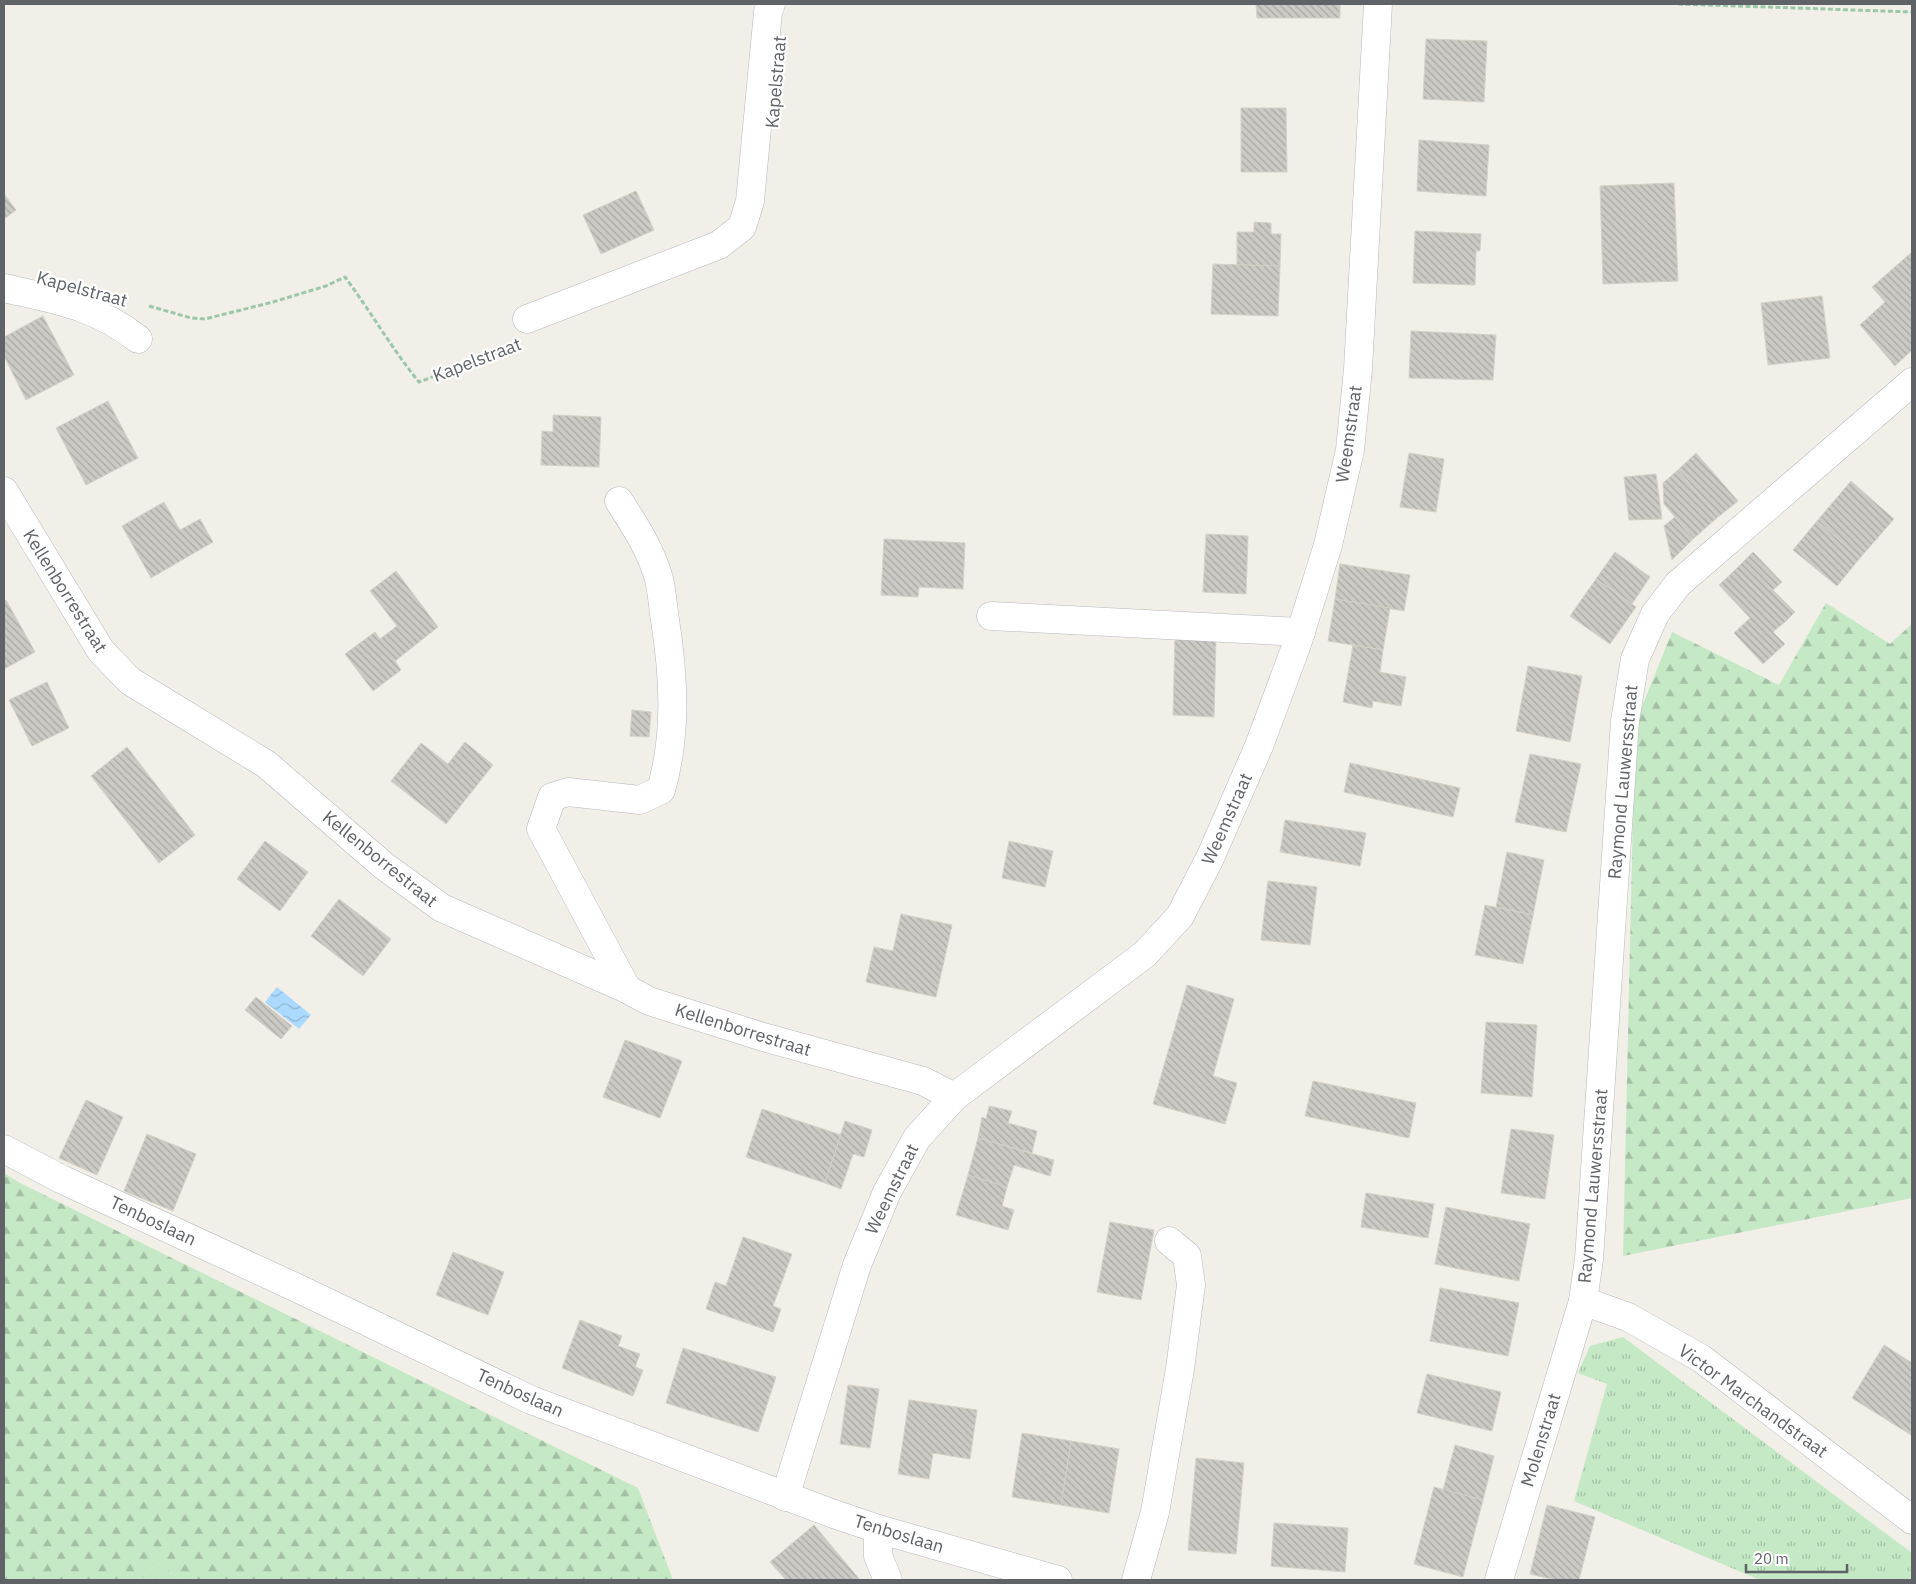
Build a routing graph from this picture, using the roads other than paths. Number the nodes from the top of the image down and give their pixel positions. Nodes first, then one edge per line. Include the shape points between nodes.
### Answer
1 (771, 4) edge
2 (1378, 4) edge
3 (4, 288) edge
4 (526, 319) dead end
5 (138, 339) dead end
6 (1912, 382) edge
7 (4, 491) edge
8 (620, 501) dead end
9 (991, 616) dead end
10 (1301, 632) junction
11 (627, 989) junction
12 (954, 1097) junction
13 (4, 1148) edge
14 (1169, 1241) dead end
15 (1583, 1300) junction
16 (785, 1497) junction
17 (1912, 1520) edge
18 (878, 1529) junction
19 (888, 1580) edge
20 (1058, 1580) edge
21 (1136, 1580) edge
22 (1499, 1580) edge

1 - 4 street, Kapelstraat via 750,202 742,226 719,245
2 - 10 street, Weemstraat via 1358,369 1350,450 1328,545
3 - 5 street via 80,306 115,321
6 - 15 street, Raymond Lauwersstraat via 1678,584 1655,614 1635,659 1625,721 1590,1249
7 - 11 street, Kellenborrestraat via 101,651 130,681 266,764 384,866 442,908
8 - 11 street via 644,541 658,579 674,709 669,764 661,790 640,800 568,792 552,797 541,829
9 - 10 street
10 - 12 street, Weemstraat via 1259,746 1210,858 1180,916 1145,954
11 - 12 street, Kellenborrestraat via 649,1001 763,1038 923,1081
12 - 16 street, Weemstraat via 917,1138 887,1192 857,1265
13 - 16 street, Tenboslaan via 62,1179 531,1400
14 - 21 street via 1187,1256 1191,1285 1155,1512
15 - 17 street, Victor Marchandstraat via 1628,1317 1702,1359
15 - 22 street, Molenstraat
16 - 18 street, Tenboslaan
18 - 19 street via 878,1556
18 - 20 street, Tenboslaan

